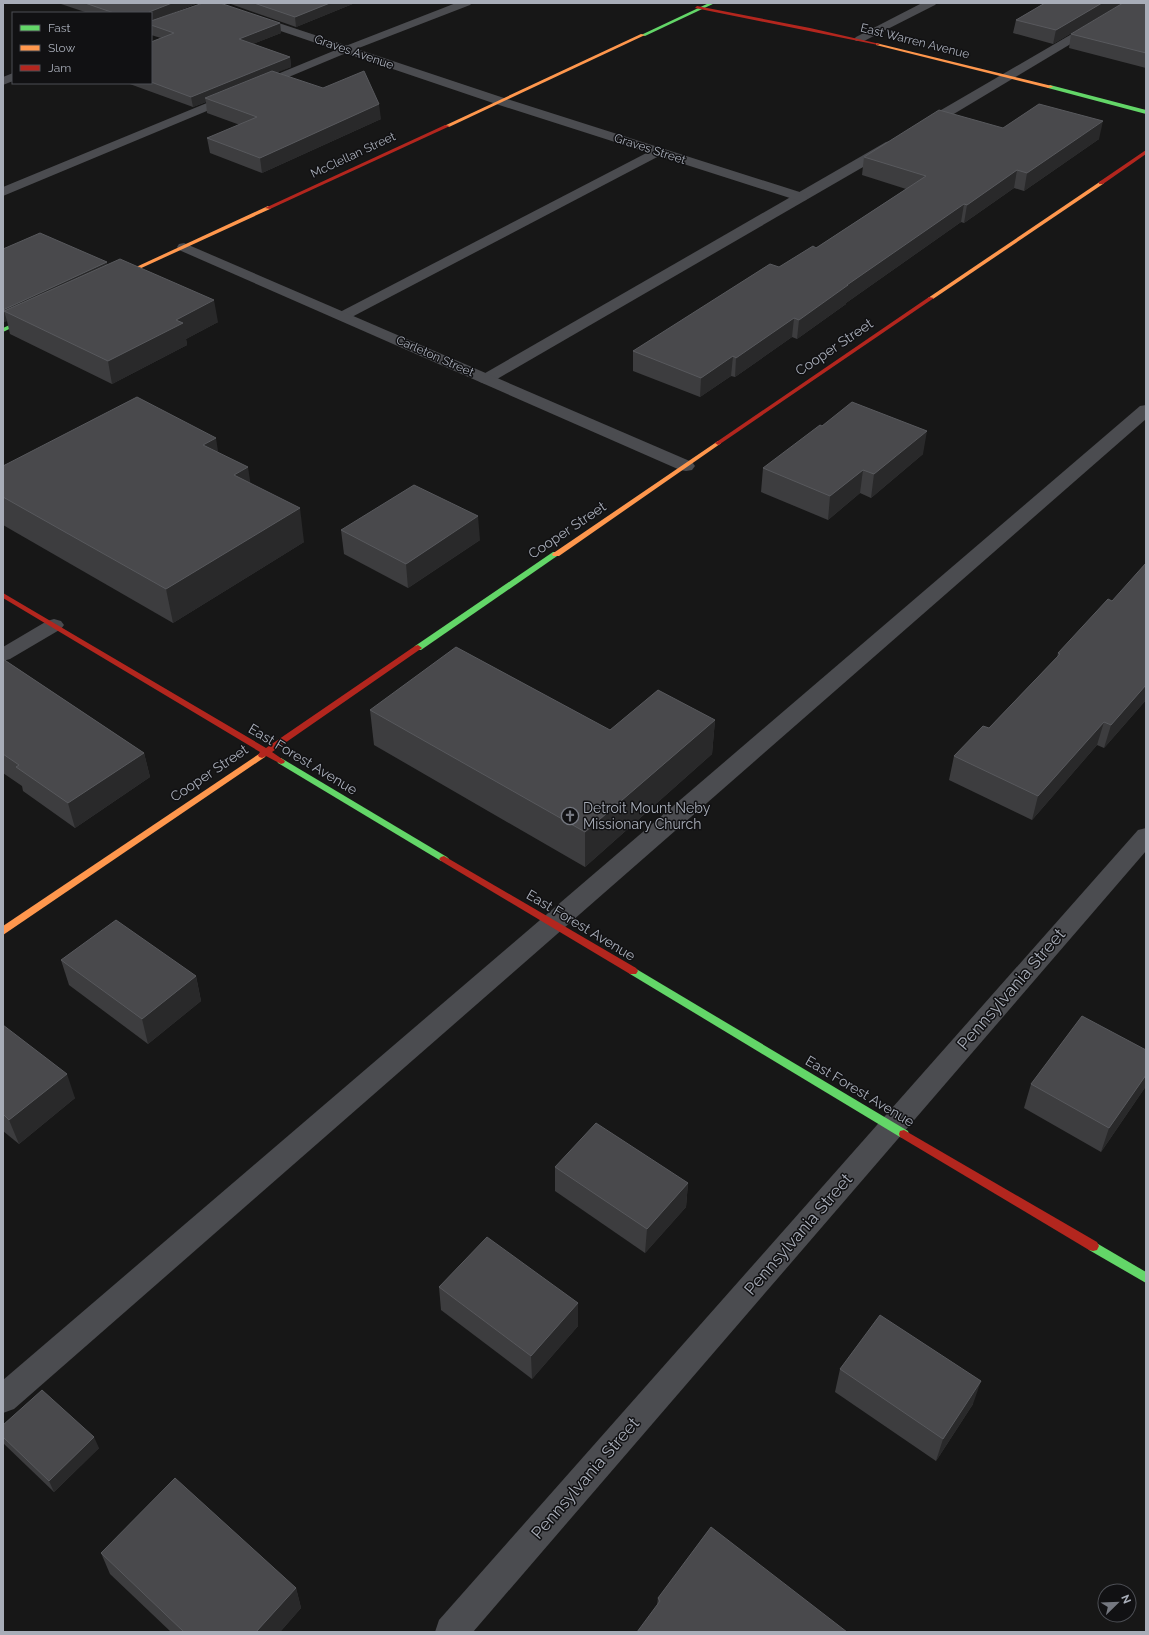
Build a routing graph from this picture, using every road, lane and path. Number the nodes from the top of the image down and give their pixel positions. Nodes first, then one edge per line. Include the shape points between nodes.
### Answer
1 (466, 3) edge
2 (713, 3) edge
3 (931, 3) edge
4 (1133, 3) edge
5 (210, 5) edge
6 (690, 5) dead end
7 (703, 8) junction
8 (860, 39) junction
9 (347, 50) junction
10 (1009, 77) junction
11 (500, 101) junction
12 (1146, 112) edge
13 (658, 151) junction
14 (1146, 152) edge
15 (3, 192) edge
16 (800, 197) junction
17 (184, 246) junction
18 (104, 283) edge
19 (46, 310) edge
20 (343, 316) junction
21 (3, 330) edge
22 (486, 379) junction
23 (1146, 410) edge
24 (686, 466) junction
25 (3, 595) edge
26 (54, 625) junction
27 (3, 655) edge
28 (264, 752) junction
29 (1146, 836) edge
30 (552, 924) junction
31 (3, 931) edge
32 (891, 1126) junction
33 (1146, 1278) edge
34 (3, 1399) edge
35 (451, 1632) edge

1 - 9 street
2 - 7 street, McClellan Street
3 - 8 street
4 - 10 street
5 - 9 street, Graves Avenue
6 - 7 street, East Warren Avenue
7 - 8 street, East Warren Avenue
7 - 11 street, McClellan Street
8 - 10 street, East Warren Avenue
9 - 11 street, Graves Avenue
9 - 15 street
10 - 12 street, East Warren Avenue
10 - 16 street
11 - 13 street, Graves Street
11 - 17 street, McClellan Street
13 - 16 street, Graves Street
13 - 20 street
14 - 24 street, Cooper Street
16 - 22 street
17 - 18 street, McClellan Street
17 - 20 street, Carleton Street
19 - 21 street
20 - 22 street, Carleton Street
22 - 24 street, Carleton Street
23 - 30 street
24 - 28 street, Cooper Street
25 - 26 street, East Forest Avenue
26 - 27 street
26 - 28 street, East Forest Avenue
28 - 30 street, East Forest Avenue
28 - 31 street, Cooper Street
29 - 32 street, Pennsylvania Street
30 - 32 street, East Forest Avenue
30 - 34 street
32 - 33 street, East Forest Avenue
32 - 35 street, Pennsylvania Street

